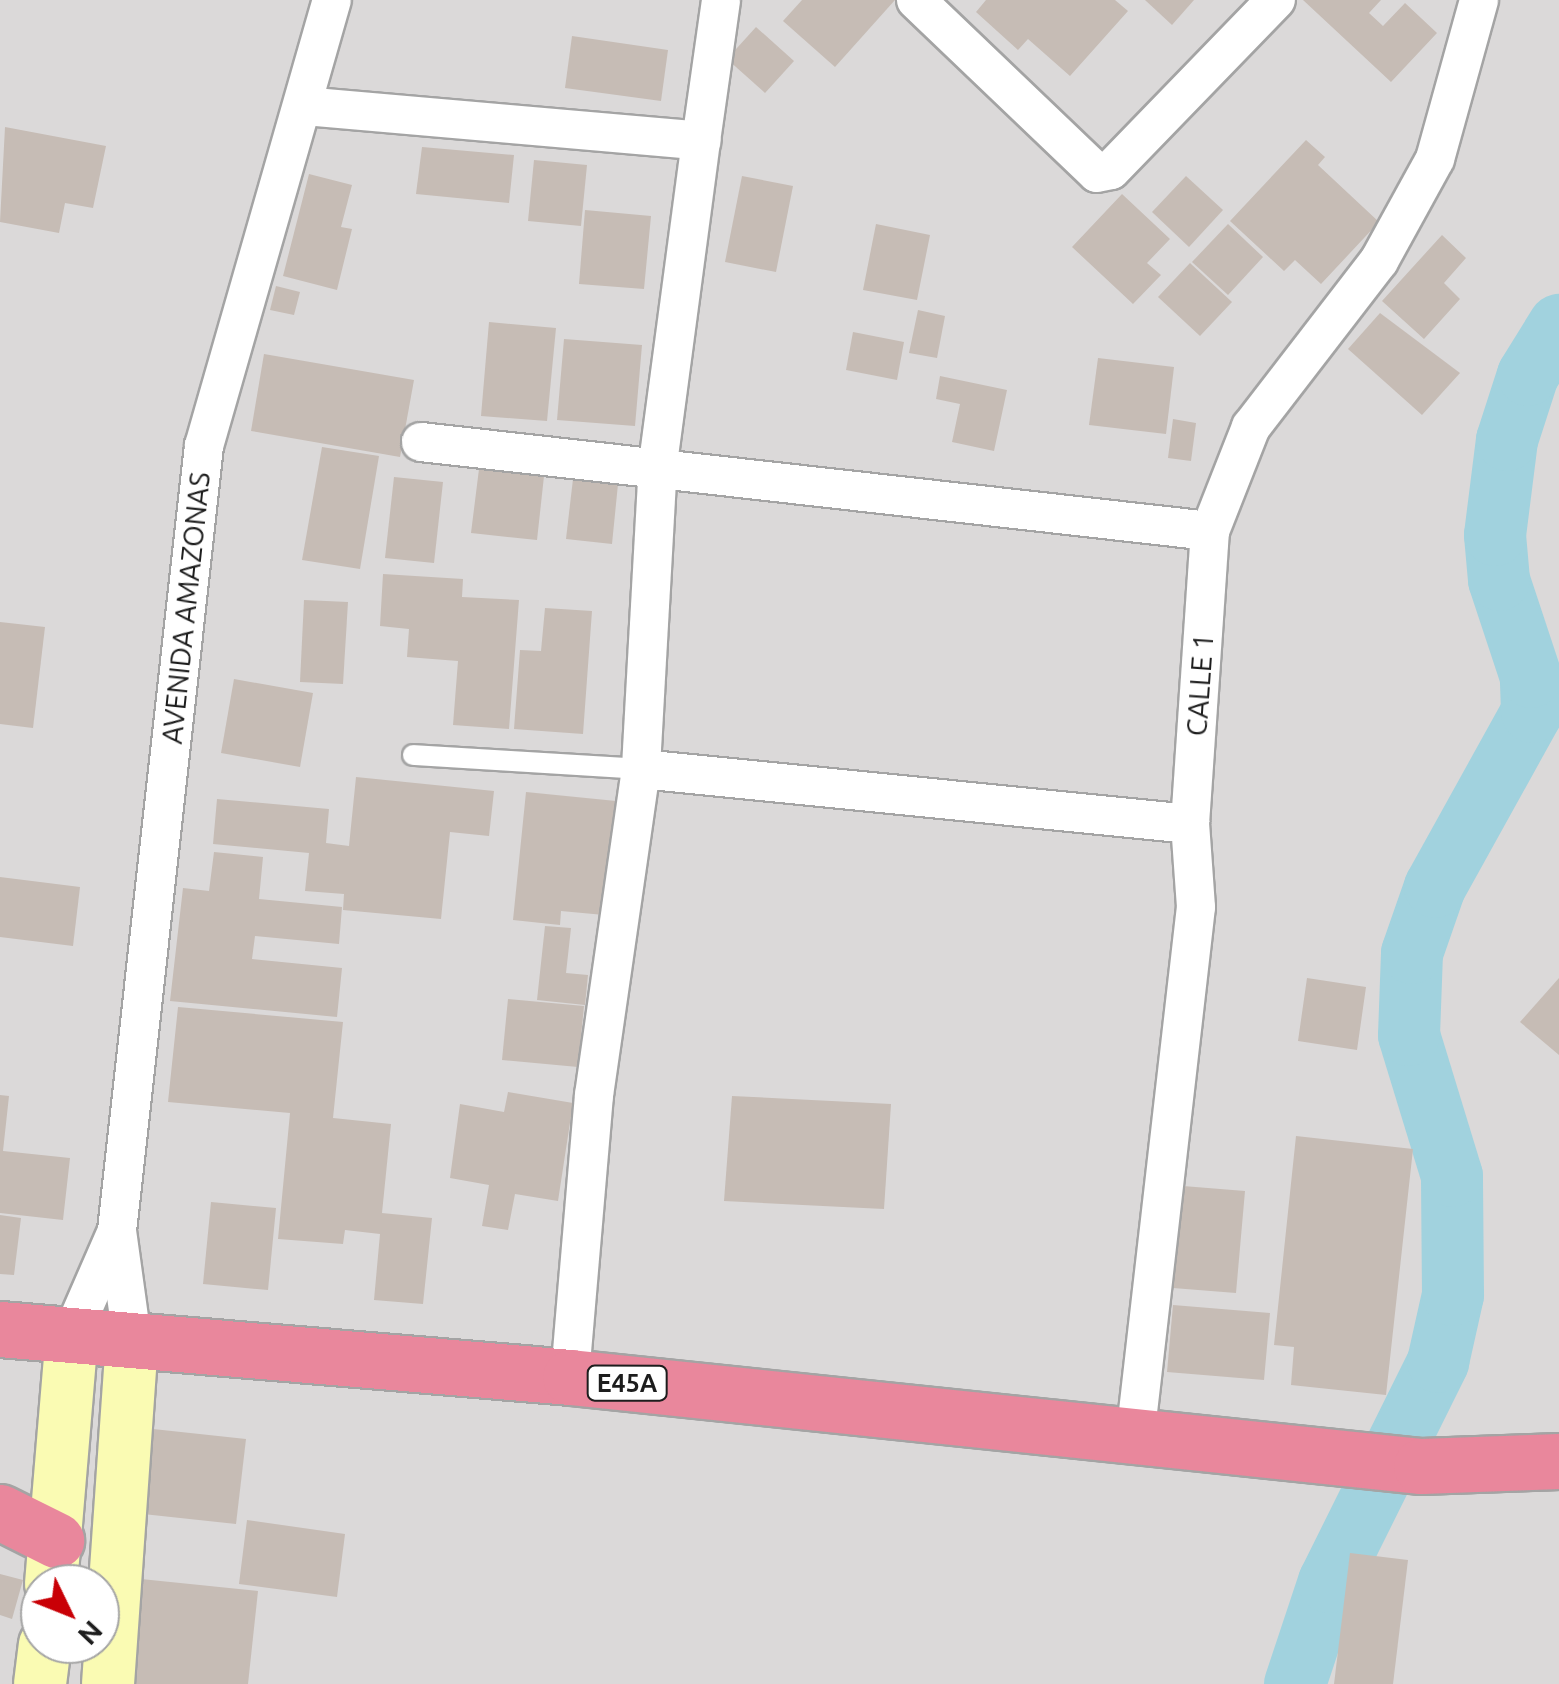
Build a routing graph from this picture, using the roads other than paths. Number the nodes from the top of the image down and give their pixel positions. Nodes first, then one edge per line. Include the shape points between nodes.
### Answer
1 (332, 0) edge
2 (721, 0) edge
3 (916, 0) edge
4 (1276, 0) edge
5 (1479, 0) edge
6 (304, 106) junction
7 (702, 141) junction
8 (420, 442) dead end
9 (658, 464) junction
10 (1210, 531) junction
11 (414, 755) dead end
12 (641, 769) junction
13 (1190, 824) junction
14 (117, 1231) junction
15 (0, 1329) edge
16 (72, 1334) junction
17 (132, 1340) junction
18 (570, 1377) junction
19 (1135, 1438) junction
20 (1559, 1461) edge
21 (0, 1512) edge
22 (54, 1562) edge
23 (108, 1684) edge

1 - 6 street, AVENIDA AMAZONAS
2 - 7 street
3 - 4 street via 1096,173 1111,170
5 - 10 street, CALLE 1 via 1435,160 1379,261 1251,427
6 - 7 street
6 - 14 street, AVENIDA AMAZONAS via 204,446
7 - 9 street
8 - 9 street
9 - 10 street
9 - 12 street
10 - 13 street, CALLE 1
11 - 12 lane
12 - 13 street
12 - 18 street via 594,1096
13 - 19 street, CALLE 1 via 1196,907 1187,1014
14 - 16 street, AVENIDA AMAZONAS
14 - 17 street, AVENIDA AMAZONAS
15 - 16 highway, E45A
16 - 17 highway, E45A
16 - 22 main road, AVENIDA AMAZONAS
17 - 18 highway, E45A
17 - 23 main road, AVENIDA AMAZONAS
18 - 19 highway, E45A
19 - 20 highway, E45A via 1422,1466
21 - 22 highway

